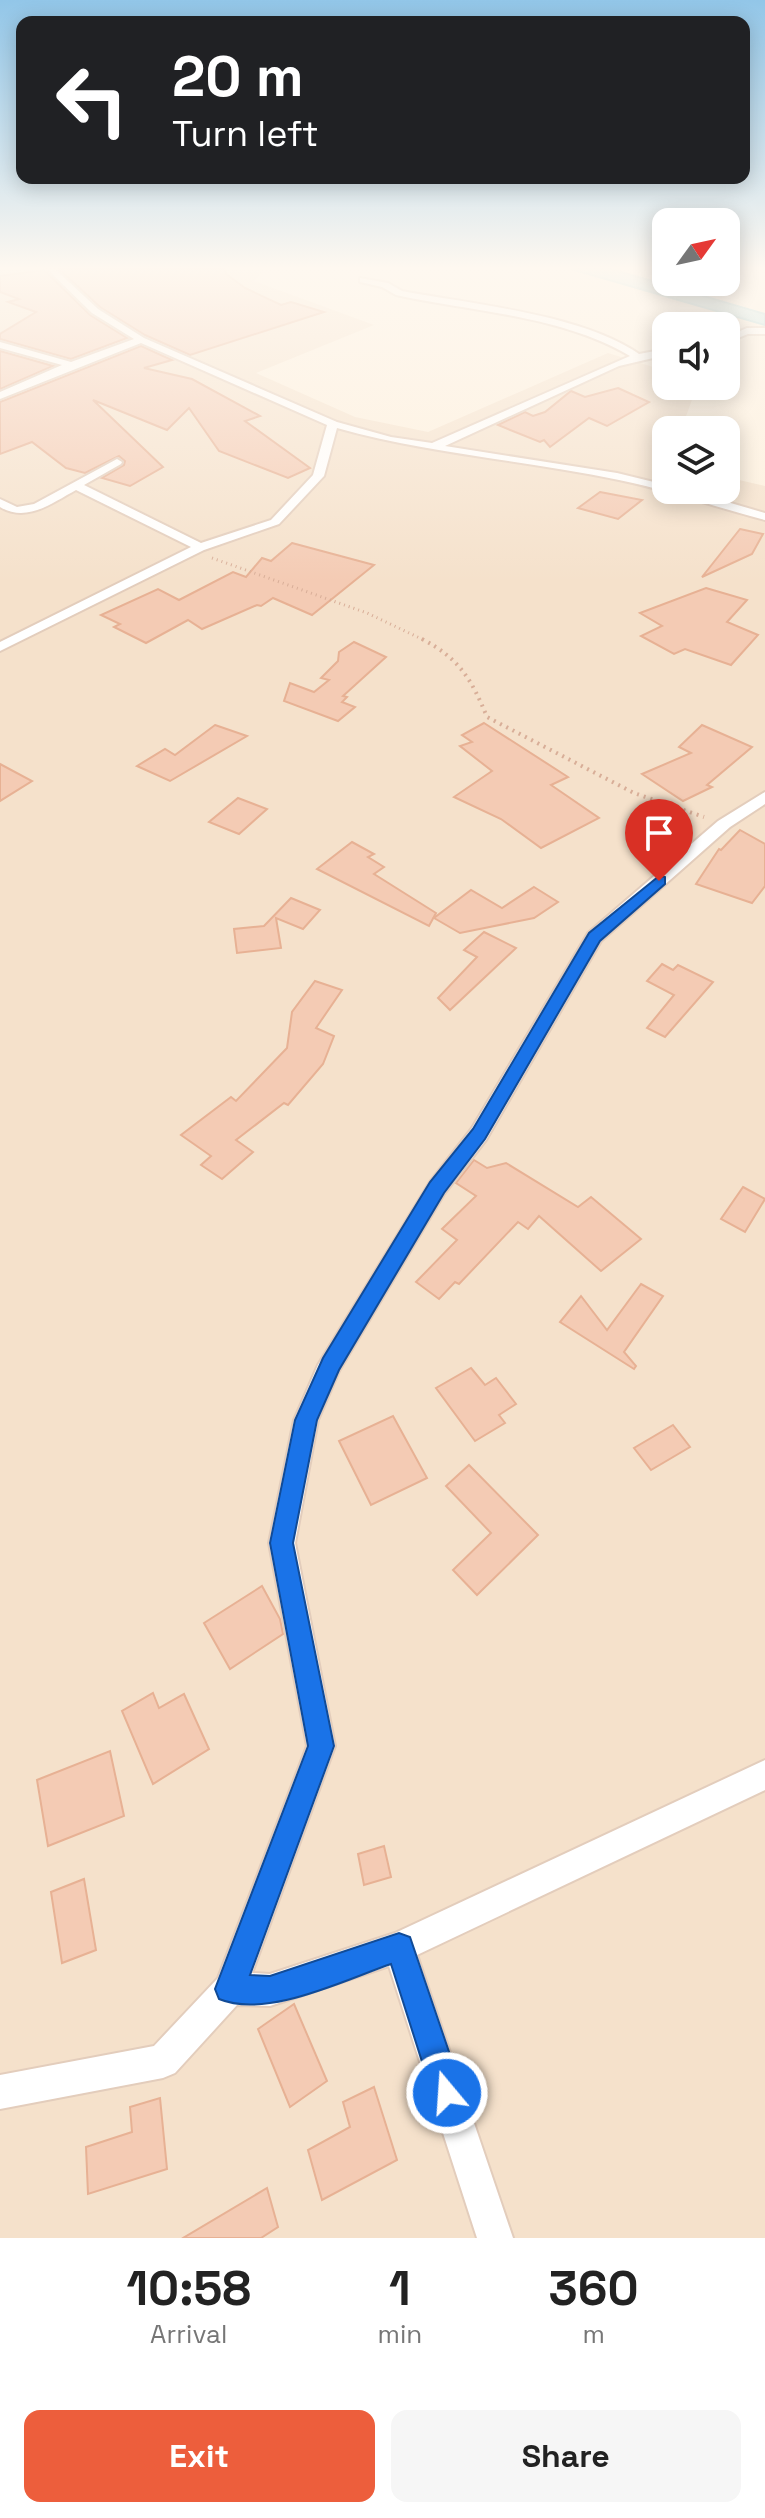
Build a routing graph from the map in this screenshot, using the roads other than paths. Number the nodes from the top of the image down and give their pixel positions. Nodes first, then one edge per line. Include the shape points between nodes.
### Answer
1 (52, 373) edge
2 (217, 373) edge
3 (595, 373) edge
4 (0, 396) edge
5 (333, 424) junction
6 (431, 448) junction
7 (117, 462) dead end
8 (74, 484) junction
9 (652, 485) edge
10 (0, 502) edge
11 (721, 504) edge
12 (765, 517) edge
13 (200, 547) junction
14 (0, 647) edge
15 (765, 797) edge
16 (765, 1775) edge
17 (399, 1947) junction
18 (230, 1989) junction
19 (0, 2092) edge
20 (495, 2238) edge

1 - 4 street
2 - 5 street
3 - 6 street
5 - 6 street
5 - 13 street via 318,476 275,522
6 - 9 street
7 - 8 street
8 - 10 street via 37,507 15,511
8 - 13 street
11 - 12 street
13 - 14 street
15 - 18 street via 724,824 594,937 479,1134 437,1188 330,1365 306,1420 282,1543 321,1746
16 - 17 street
17 - 18 street via 270,1990
17 - 20 street
18 - 19 street via 163,2061

